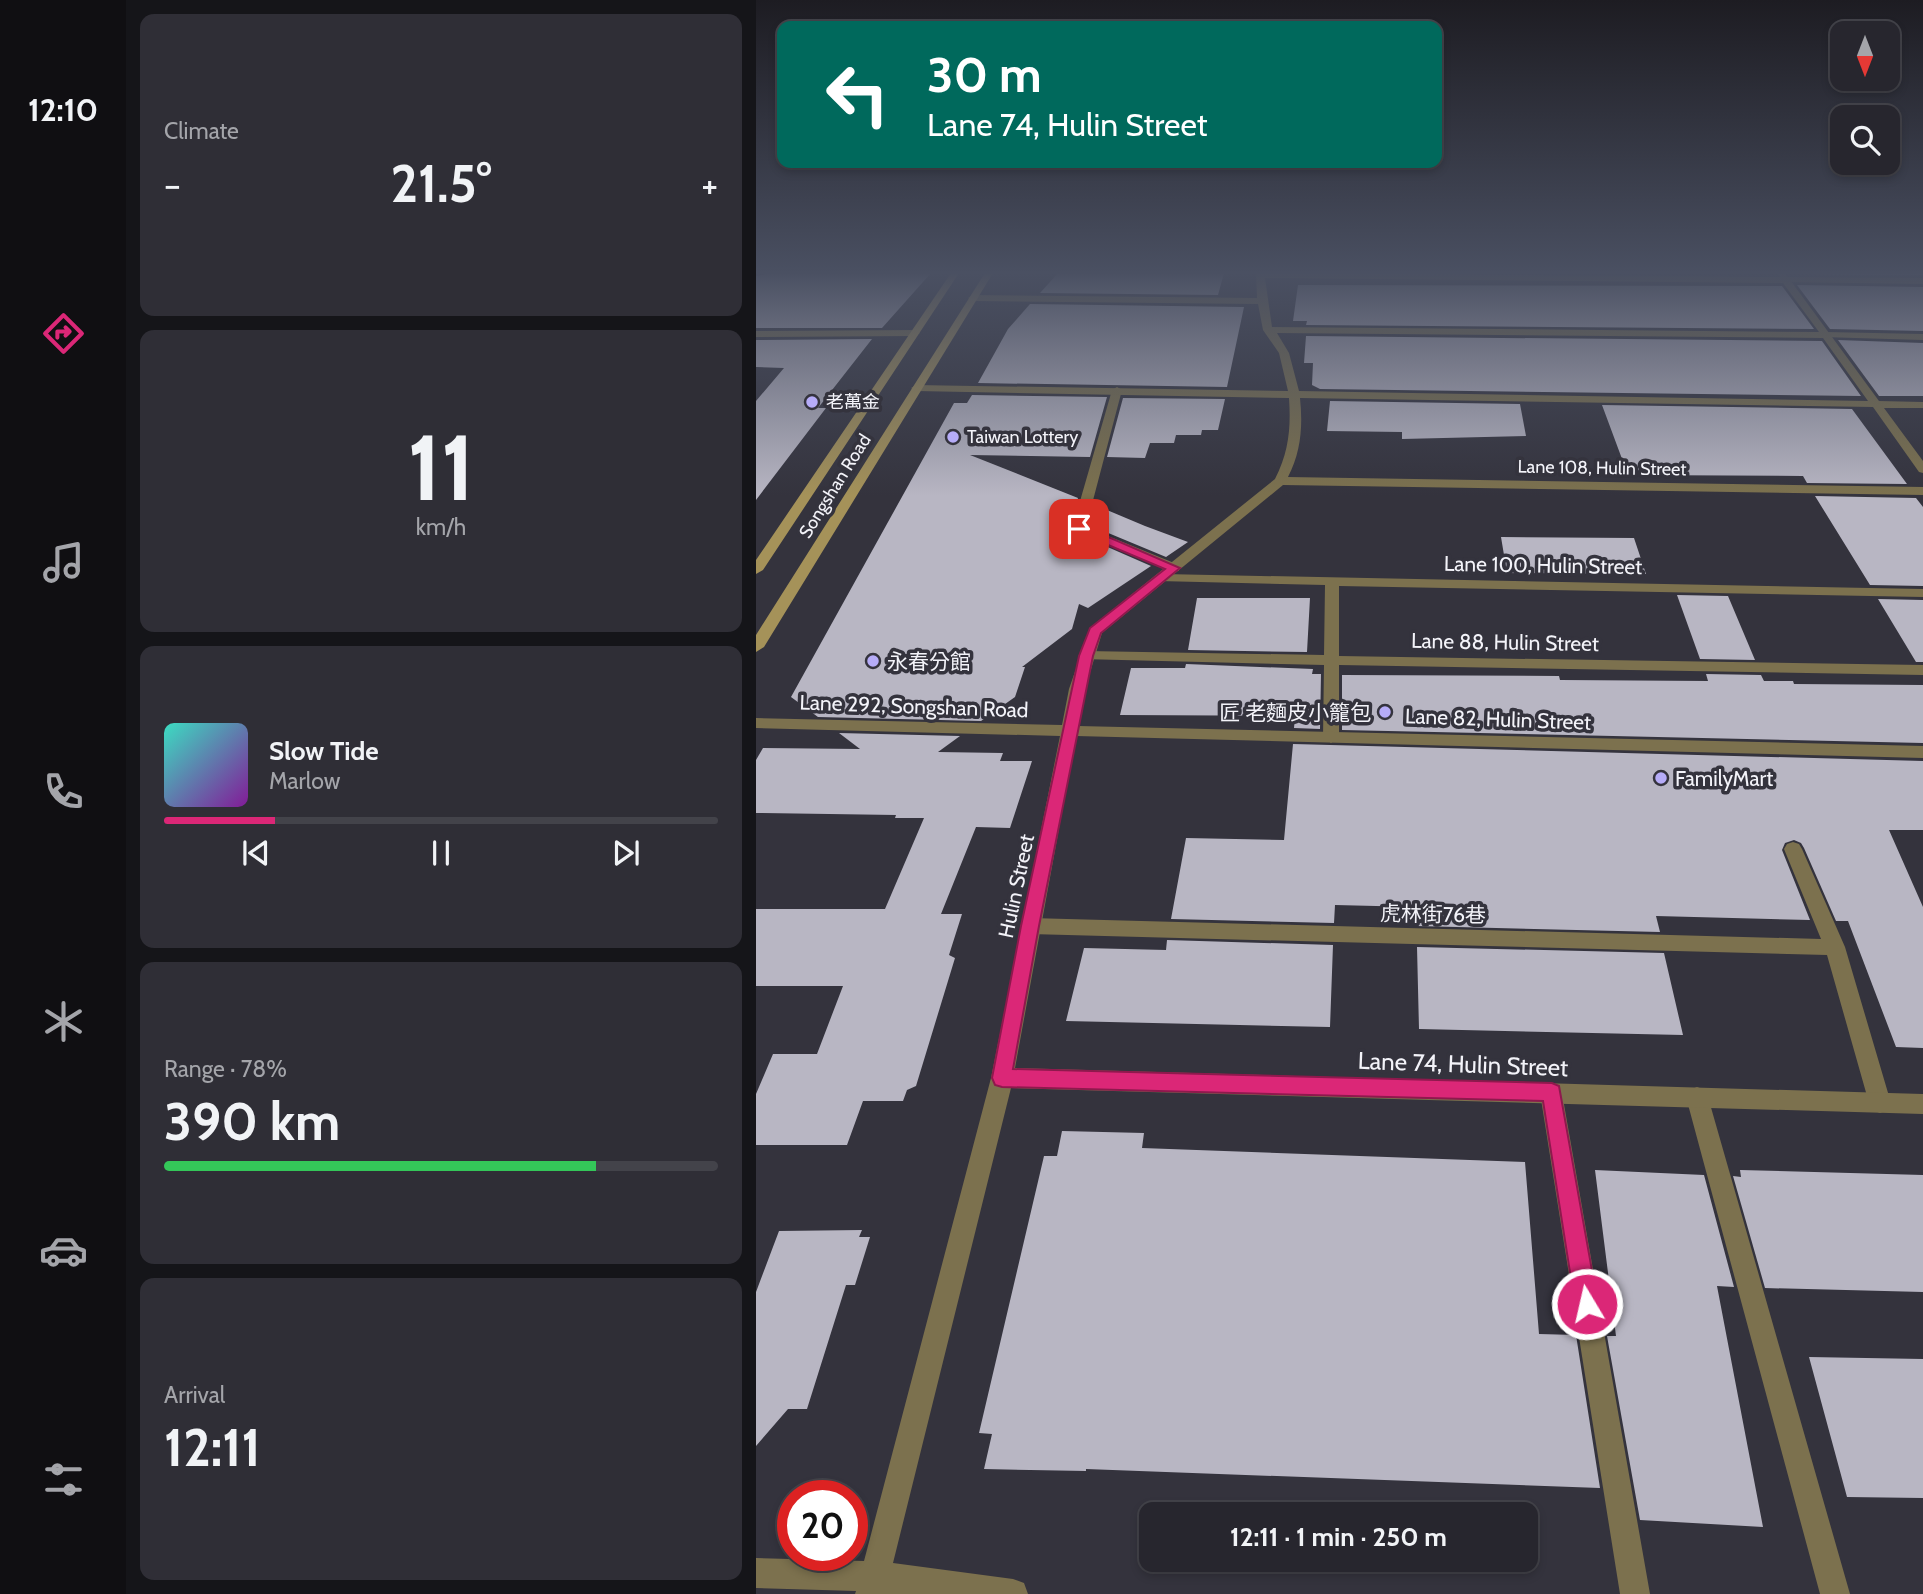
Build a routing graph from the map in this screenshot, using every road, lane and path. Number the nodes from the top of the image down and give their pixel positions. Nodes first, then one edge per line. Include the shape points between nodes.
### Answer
1 (905, 347) edge
2 (942, 347) edge
3 (1282, 347) edge
4 (1835, 347) edge
5 (916, 388) junction
6 (1117, 390) junction
7 (1295, 396) junction
8 (1876, 404) junction
9 (1923, 405) edge
10 (1923, 469) edge
11 (1280, 481) junction
12 (1923, 491) edge
13 (756, 570) edge
14 (1168, 573) junction
15 (1332, 582) junction
16 (1923, 593) edge
17 (756, 647) edge
18 (1086, 656) junction
19 (1331, 660) junction
20 (1923, 670) edge
21 (756, 723) edge
22 (1071, 732) junction
23 (1331, 737) junction
24 (1923, 752) edge
25 (1793, 849) dead end
26 (1030, 926) junction
27 (1835, 947) junction
28 (1002, 1078) junction
29 (1552, 1093) junction
30 (1697, 1097) junction
31 (1880, 1103) junction
32 (1923, 1104) edge
33 (756, 1573) edge
34 (872, 1585) edge
35 (1013, 1594) edge
36 (1635, 1594) edge
37 (1835, 1594) edge

1 - 13 main road, Songshan Road
2 - 5 main road, Songshan Road
3 - 7 street, Hulin Street
4 - 8 street
5 - 6 street
5 - 17 main road, Songshan Road
6 - 7 street
6 - 14 street via 1079,529
7 - 8 street
7 - 11 street, Hulin Street via 1292,454
8 - 9 street
8 - 10 street
11 - 12 street, Lane 108, Hulin Street
11 - 14 street, Hulin Street
14 - 15 street, Lane 100, Hulin Street
14 - 18 street, Hulin Street via 1095,631
15 - 16 street, Lane 100, Hulin Street
15 - 19 street
18 - 19 street, Lane 88, Hulin Street
18 - 22 street, Hulin Street
19 - 20 street, Lane 88, Hulin Street
19 - 23 street
21 - 22 street, Lane 292, Songshan Road
22 - 23 street, Lane 82, Hulin Street
22 - 26 street, Hulin Street
23 - 24 street, Lane 82, Hulin Street
25 - 27 street
26 - 27 street, 虎林街76巷
26 - 28 street, Hulin Street
27 - 31 street
28 - 29 street, Lane 74, Hulin Street
28 - 34 street, Hulin Street
29 - 30 street, Lane 74, Hulin Street
29 - 36 street
30 - 31 street, Lane 74, Hulin Street
30 - 37 street
31 - 32 street, Lane 74, Hulin Street
33 - 34 street
34 - 35 street

